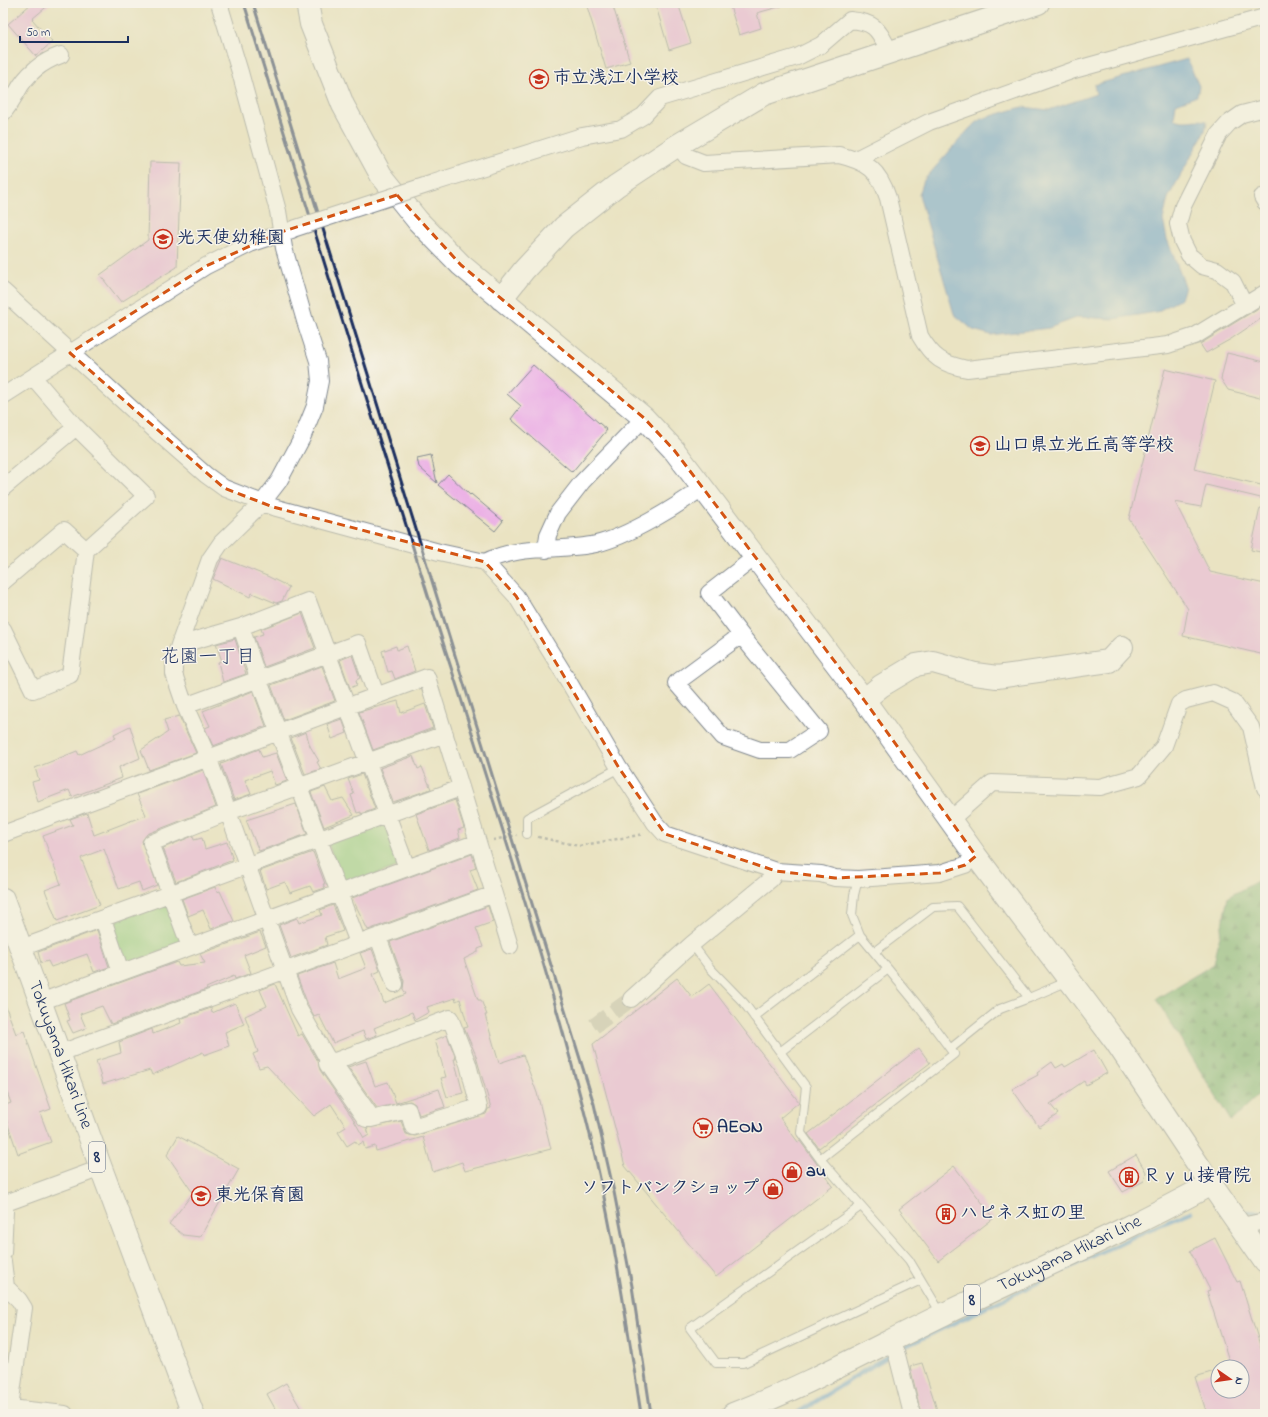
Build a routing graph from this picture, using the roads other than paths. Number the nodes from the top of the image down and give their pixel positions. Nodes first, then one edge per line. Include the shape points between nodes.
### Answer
1 (219, 3) edge
2 (307, 3) edge
3 (1038, 3) edge
4 (1265, 17) edge
5 (890, 52) junction
6 (61, 54) dead end
7 (1265, 108) edge
8 (3, 113) edge
9 (678, 145) junction
10 (856, 159) junction
11 (287, 231) junction
12 (3, 291) edge
13 (1265, 293) edge
14 (501, 299) junction
15 (1245, 306) junction
16 (70, 353) junction
17 (33, 377) junction
18 (3, 396) edge
19 (644, 418) junction
20 (76, 426) junction
21 (3, 488) edge
22 (702, 488) junction
23 (262, 503) junction
24 (86, 550) junction
25 (546, 550) junction
26 (754, 558) junction
27 (485, 562) junction
28 (3, 582) edge
29 (241, 627) junction
30 (3, 629) edge
31 (741, 635) junction
32 (179, 645) junction
33 (1122, 647) dead end
34 (326, 653) junction
35 (258, 678) junction
36 (376, 696) junction
37 (864, 700) junction
38 (185, 706) junction
39 (346, 707) junction
40 (278, 732) junction
41 (445, 734) junction
42 (208, 757) junction
43 (367, 763) junction
44 (620, 768) junction
45 (300, 786) junction
46 (460, 788) junction
47 (1265, 788) edge
48 (228, 812) junction
49 (387, 815) junction
50 (950, 820) junction
51 (3, 834) edge
52 (527, 834) road end
53 (320, 840) junction
54 (478, 842) junction
55 (976, 856) junction
56 (248, 866) junction
57 (407, 868) junction
58 (776, 871) junction
59 (858, 879) junction
60 (339, 893) junction
61 (172, 894) junction
62 (494, 894) junction
63 (3, 899) edge
64 (103, 919) junction
65 (268, 920) junction
66 (860, 935) junction
67 (378, 937) junction
68 (358, 943) junction
69 (692, 944) junction
70 (510, 946) dead end
71 (190, 947) junction
72 (21, 948) junction
73 (874, 952) junction
74 (287, 970) junction
75 (888, 970) junction
76 (121, 972) junction
77 (1064, 983) dead end
78 (395, 984) dead end
79 (1029, 998) junction
80 (631, 999) tunnel mouth
81 (40, 1002) junction
82 (754, 1017) junction
83 (950, 1049) junction
84 (780, 1052) junction
85 (60, 1053) junction
86 (330, 1063) junction
87 (366, 1116) joint
88 (820, 1159) junction
89 (100, 1168) junction
90 (1210, 1184) junction
91 (3, 1204) edge
92 (861, 1206) junction
93 (3, 1208) edge
94 (1265, 1221) edge
95 (1241, 1226) junction
96 (3, 1253) edge
97 (3, 1261) edge
98 (1265, 1262) edge
99 (921, 1280) junction
100 (4, 1288) edge
101 (942, 1315) junction
102 (890, 1342) junction
103 (9, 1411) edge
104 (65, 1414) edge
105 (193, 1414) edge
106 (733, 1414) edge
107 (912, 1414) edge

1 - 11 street via 278,211
2 - 14 street via 311,24 343,105 382,175 418,221 461,265
3 - 5 street
4 - 10 street via 1074,70 929,122
5 - 9 street via 764,94
5 - 11 street, bridge via 879,32 866,21 850,20 821,45 797,57 660,98 643,116 621,129 582,136
6 - 8 street via 44,60 28,76
7 - 15 street via 1242,114 1219,134 1183,206 1178,224 1189,255 1202,266 1217,270 1233,282
9 - 10 street via 686,156 704,163 839,155
9 - 14 street via 616,186 564,227
10 - 15 street via 871,169 882,181 920,336 938,360 950,366 967,369 1168,345 1195,336
11 - 16 street via 250,244 206,266
11 - 23 street via 305,322 318,361 320,381 315,406 302,438 279,481
12 - 16 street
13 - 15 street
14 - 19 street
16 - 17 street
16 - 23 street via 206,475 224,488
17 - 18 street
17 - 20 street
19 - 22 street via 674,450
19 - 25 street via 582,482 558,513 548,535
20 - 21 street
20 - 24 street via 146,496
22 - 25 street via 686,500 628,532 597,544
22 - 26 street
23 - 27 street via 439,552
23 - 32 street via 221,543 210,559
24 - 28 street via 64,530
24 - 30 street via 70,675 33,690
25 - 27 street via 498,555
26 - 31 street via 709,593
26 - 37 street
27 - 44 street via 516,596
29 - 32 street
29 - 34 street via 308,601
29 - 35 street
31 - 31 street via 819,731 790,750 760,750 723,737 676,683
32 - 38 street via 174,662 174,674
33 - 37 street via 1109,661 997,677 975,674 939,663 916,665 887,682
34 - 35 street
34 - 36 street via 358,643
34 - 39 street
35 - 38 street
35 - 40 street
36 - 39 street
36 - 41 street via 427,677
37 - 50 street
38 - 42 street
39 - 40 street
39 - 43 street
40 - 42 street
40 - 45 street
41 - 43 street
41 - 46 street
42 - 48 street
42 - 51 street
43 - 45 street
43 - 49 street
44 - 52 lane via 527,818
44 - 58 street via 655,824 665,834
45 - 48 street
45 - 53 street
46 - 49 street
46 - 54 street
47 - 50 street via 1252,727 1234,702 1212,693 1179,704 1164,746 1139,776 1100,787 992,782
48 - 56 street
48 - 61 street via 151,842
49 - 53 street
49 - 57 street
50 - 55 street
53 - 56 street
53 - 60 street
54 - 57 street
54 - 62 street
55 - 59 street via 965,865 940,873
55 - 90 street via 1116,1042
56 - 61 street
56 - 65 street
57 - 60 street
58 - 59 street
58 - 69 street via 772,879
59 - 66 lane via 852,915
60 - 65 street
60 - 68 street
61 - 64 street
61 - 71 street
62 - 67 street
62 - 70 street
63 - 72 street, Tokuyama Hikari Line / 8
64 - 72 street
64 - 76 street
65 - 71 street
65 - 74 street
66 - 73 lane
66 - 82 lane
67 - 68 street
67 - 78 street
68 - 74 street
69 - 80 street
69 - 82 lane
71 - 76 street
72 - 81 street, Tokuyama Hikari Line / 8
73 - 75 lane
73 - 79 lane via 933,907 957,906
74 - 85 street
74 - 86 street via 299,1009
75 - 83 lane
75 - 84 lane
76 - 81 street
77 - 79 lane
79 - 83 lane via 1000,1009
81 - 85 street, Tokuyama Hikari Line / 8
82 - 84 lane
83 - 88 lane via 954,1054
84 - 88 lane via 806,1087 801,1133
85 - 89 street, Tokuyama Hikari Line / 8
86 - 87 street
86 - 87 street via 450,1018 468,1064 479,1107 413,1127 408,1110 371,1119
88 - 92 lane
89 - 91 street
89 - 105 street, Tokuyama Hikari Line / 8
90 - 95 street
90 - 101 street, Tokuyama Hikari Line / 8 via 1162,1211
92 - 99 lane via 910,1260
92 - 99 lane via 690,1328 716,1363 744,1363
93 - 96 street
94 - 95 street
95 - 98 street
97 - 100 street
99 - 101 lane
100 - 103 street via 19,1300 24,1308
101 - 102 street, Tokuyama Hikari Line / 8
102 - 106 street, Tokuyama Hikari Line / 8 via 794,1389
102 - 107 street via 897,1355
103 - 104 street

